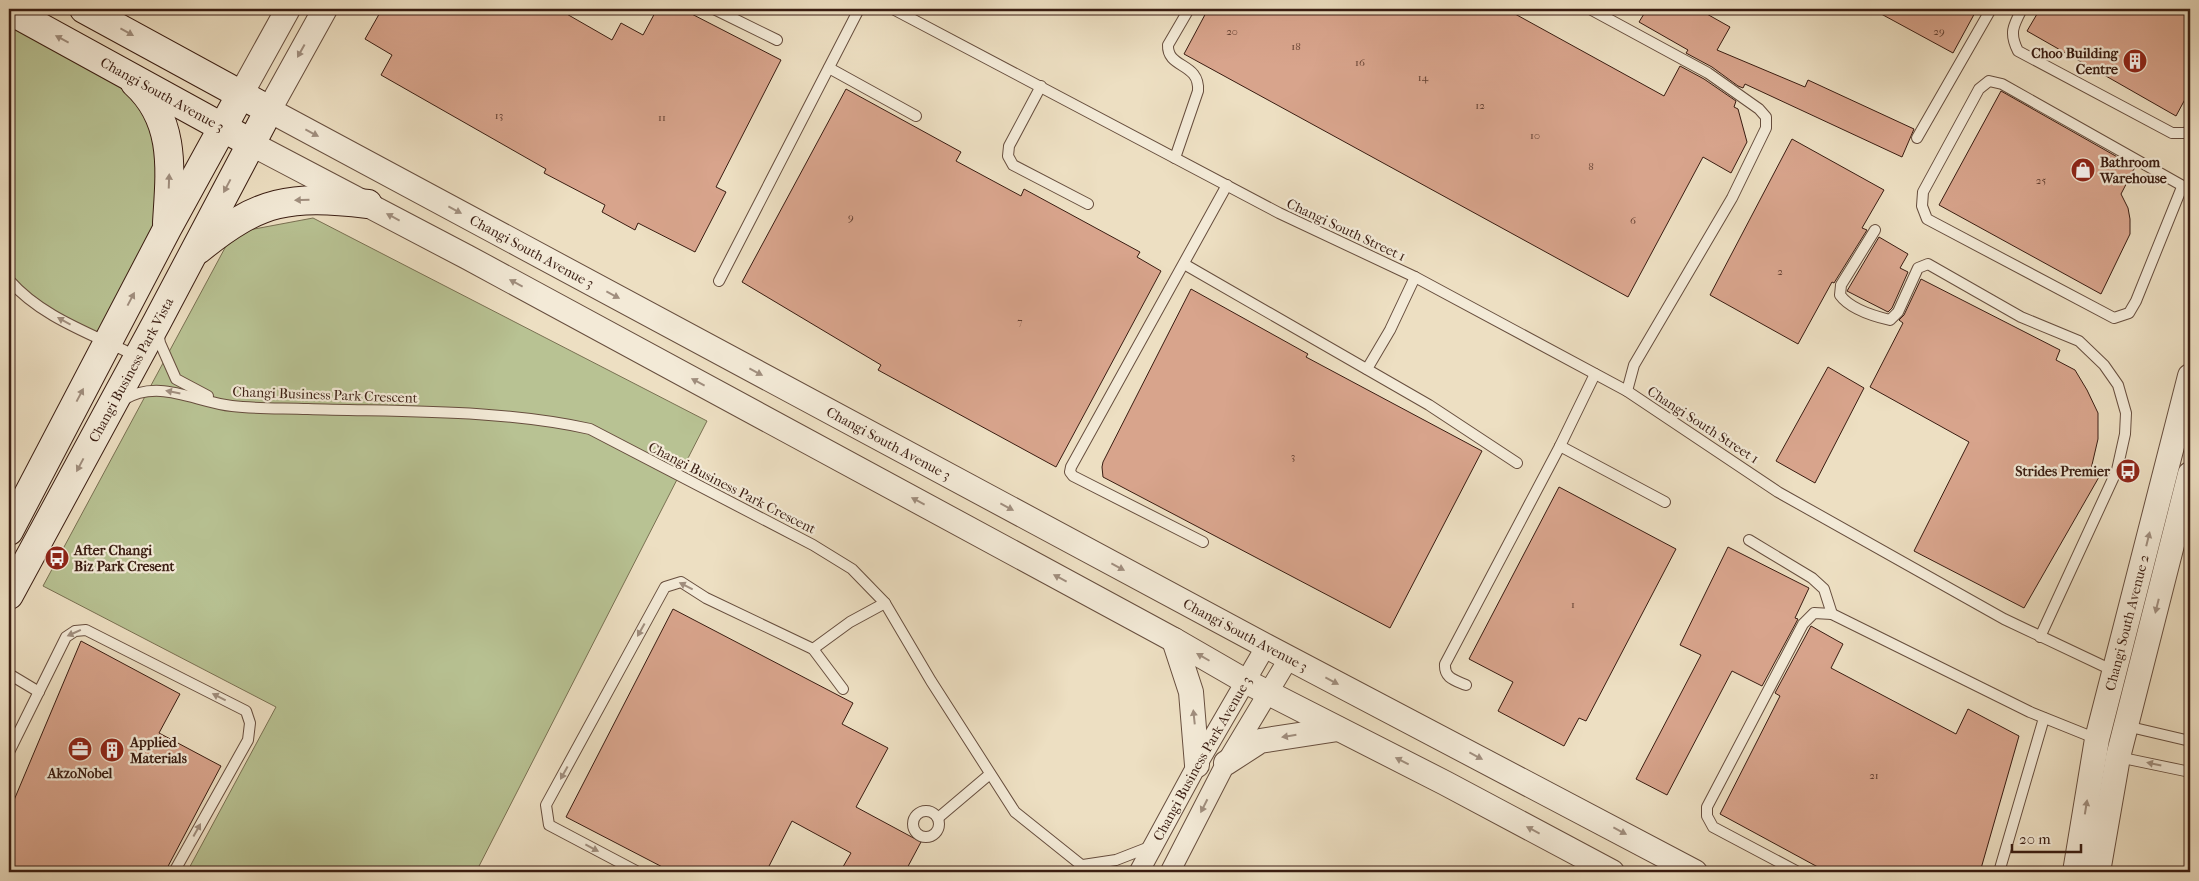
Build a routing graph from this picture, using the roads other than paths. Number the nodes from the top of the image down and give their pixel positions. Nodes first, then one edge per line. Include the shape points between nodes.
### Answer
1 (84, 9) edge
2 (288, 9) edge
3 (325, 9) edge
4 (714, 9) edge
5 (859, 9) edge
6 (893, 9) edge
7 (1188, 9) edge
8 (1590, 9) edge
9 (1990, 9) edge
10 (2022, 9) edge
11 (9, 10) edge
12 (777, 40) dead end
13 (829, 68) junction
14 (120, 70) junction
15 (1041, 86) junction
16 (241, 94) junction
17 (269, 110) junction
18 (916, 116) dead end
19 (224, 127) junction
20 (2190, 130) edge
21 (1917, 138) dead end
22 (250, 143) junction
23 (1175, 158) junction
24 (1227, 185) junction
25 (2186, 189) edge
26 (368, 204) junction
27 (1088, 204) dead end
28 (167, 229) junction
29 (1875, 230) dead end
30 (191, 256) junction
31 (1184, 264) junction
32 (1415, 278) junction
33 (9, 280) edge
34 (719, 281) dead end
35 (157, 322) junction
36 (108, 342) junction
37 (137, 356) junction
38 (1367, 369) junction
39 (1595, 374) junction
40 (2190, 376) edge
41 (1626, 392) junction
42 (221, 403) junction
43 (111, 406) junction
44 (1560, 446) junction
45 (1517, 462) dead end
46 (2190, 474) edge
47 (1665, 502) dead end
48 (9, 531) edge
49 (1749, 540) dead end
50 (1203, 542) dead end
51 (9, 595) edge
52 (885, 603) junction
53 (1832, 614) junction
54 (2040, 638) junction
55 (1174, 640) junction
56 (1266, 646) junction
57 (814, 648) junction
58 (1289, 658) junction
59 (2114, 671) junction
60 (9, 674) edge
61 (1245, 681) junction
62 (1466, 685) dead end
63 (843, 689) dead end
64 (39, 692) junction
65 (1269, 692) junction
66 (2044, 718) junction
67 (2126, 726) junction
68 (1338, 729) junction
69 (2097, 739) junction
70 (2190, 741) edge
71 (9, 752) edge
72 (2118, 757) junction
73 (1226, 762) junction
74 (1198, 765) junction
75 (2190, 772) edge
76 (990, 774) junction
77 (938, 818) dead end
78 (1154, 845) junction
79 (1087, 869) edge
80 (174, 872) edge
81 (638, 872) edge
82 (1139, 872) edge
83 (1170, 872) edge
84 (1612, 872) edge
85 (1695, 872) edge
86 (1798, 872) edge
87 (1999, 872) edge
88 (2075, 872) edge
89 (2098, 872) edge

1 -> 16 main road, Changi South Avenue 3
2 - 16 street
3 -> 17 street
4 - 12 lane
5 - 13 lane
6 - 15 lane, Changi South Street 1
7 - 23 lane via 1168,45 1168,52 1192,72 1199,83
8 - 41 lane via 1708,73 1766,117 1766,128 1732,198 1634,365
9 - 21 lane
10 - 20 lane via 2013,26 2012,40 2018,51 2172,133
14 -> 11 main road, Changi South Avenue 3
13 - 18 lane
13 - 34 lane
14 - 19 main road, Changi South Avenue 3
28 -> 14 main road via 170,174 164,125 149,96
15 - 23 lane, Changi South Street 1
15 - 27 lane via 1009,146 1008,156 1013,165
16 - 17 main road, Changi South Avenue 3
16 - 19 main road
17 - 22 main road, Changi Business Park Vista
17 -> 56 street, Changi South Avenue 3
19 - 22 main road, Changi South Avenue 3
19 - 28 main road
22 - 26 street, Changi South Avenue 3
22 -> 30 main road, Changi Business Park Vista
23 - 24 lane, Changi South Street 1
24 - 31 lane
24 - 32 lane, Changi South Street 1
25 - 25 lane via 2002,84 1989,81 1980,89 1923,192 1922,206 1927,219 2114,318 2129,314
26 -> 30 main road via 327,199 294,200 262,208 220,232
55 -> 26 street, Changi South Avenue 3
36 -> 28 main road
29 - 54 lane via 1842,285 1840,294 1845,303 1890,320 1898,312 1918,268 1928,264 2021,317 2079,341 2104,365 2118,386 2126,413 2118,470
30 - 35 main road, Changi Business Park Vista
31 - 38 lane
31 - 50 lane via 1070,472
32 - 38 lane
32 - 39 lane, Changi South Street 1
36 -> 33 lane via 52,314 18,291
35 - 37 main road, Changi Business Park Vista
35 - 42 lane, Changi Business Park Crescent via 160,342 176,379
36 - 37 lane
48 -> 36 main road
37 - 43 main road, Changi Business Park Vista
38 - 45 lane
39 - 41 lane, Changi South Street 1
39 - 44 lane
59 -> 40 street, Changi South Avenue 2
41 - 54 lane, Changi South Street 1 via 1778,492
42 -> 43 lane, Changi Business Park Crescent via 159,390 135,392
42 - 52 lane, Changi Business Park Crescent via 543,420 590,429 813,545 852,569
43 -> 51 main road, Changi Business Park Vista
44 - 47 lane
44 - 62 lane via 1445,664 1448,677
46 -> 67 street, Changi South Avenue 2
49 - 53 lane via 1812,578 1824,589
52 - 57 lane via 850,622
52 - 76 lane, Changi Business Park Crescent
53 - 66 lane
53 - 86 lane via 1814,613 1803,624 1707,807 1707,816 1713,827
54 - 59 lane, Changi South Street 1
61 -> 55 street, Changi South Avenue 3
74 -> 55 street via 1191,692
56 - 58 street, Changi South Avenue 3
56 - 61 street, Changi Business Park Avenue 3
57 - 63 lane
57 -> 81 lane via 706,598 680,582 665,588 546,805 549,825
58 - 65 street, Changi Business Park Avenue 3
58 -> 85 street, Changi South Avenue 3
59 - 69 street, Changi South Avenue 2
60 - 64 lane
61 - 65 street, Changi South Avenue 3
61 - 74 street, Changi Business Park Avenue 3
64 - 71 lane
80 -> 64 lane via 248,740 250,723 246,711 86,630 75,631 66,637
65 - 68 street, Changi South Avenue 3
65 - 73 street, Changi Business Park Avenue 3
66 - 69 lane
66 - 87 lane
67 - 70 lane
67 - 72 street, Changi South Avenue 2
68 -> 73 street via 1260,741
84 -> 68 street, Changi South Avenue 3
88 -> 69 street, Changi South Avenue 2
75 -> 72 lane
72 - 89 street, Changi South Avenue 2
73 -> 83 street, Changi Business Park Avenue 3
74 - 78 street, Changi Business Park Avenue 3
76 - 77 lane
76 - 79 lane, Changi Business Park Crescent via 1014,812
78 - 79 lane, Changi Business Park Crescent
78 - 82 street, Changi Business Park Avenue 3

